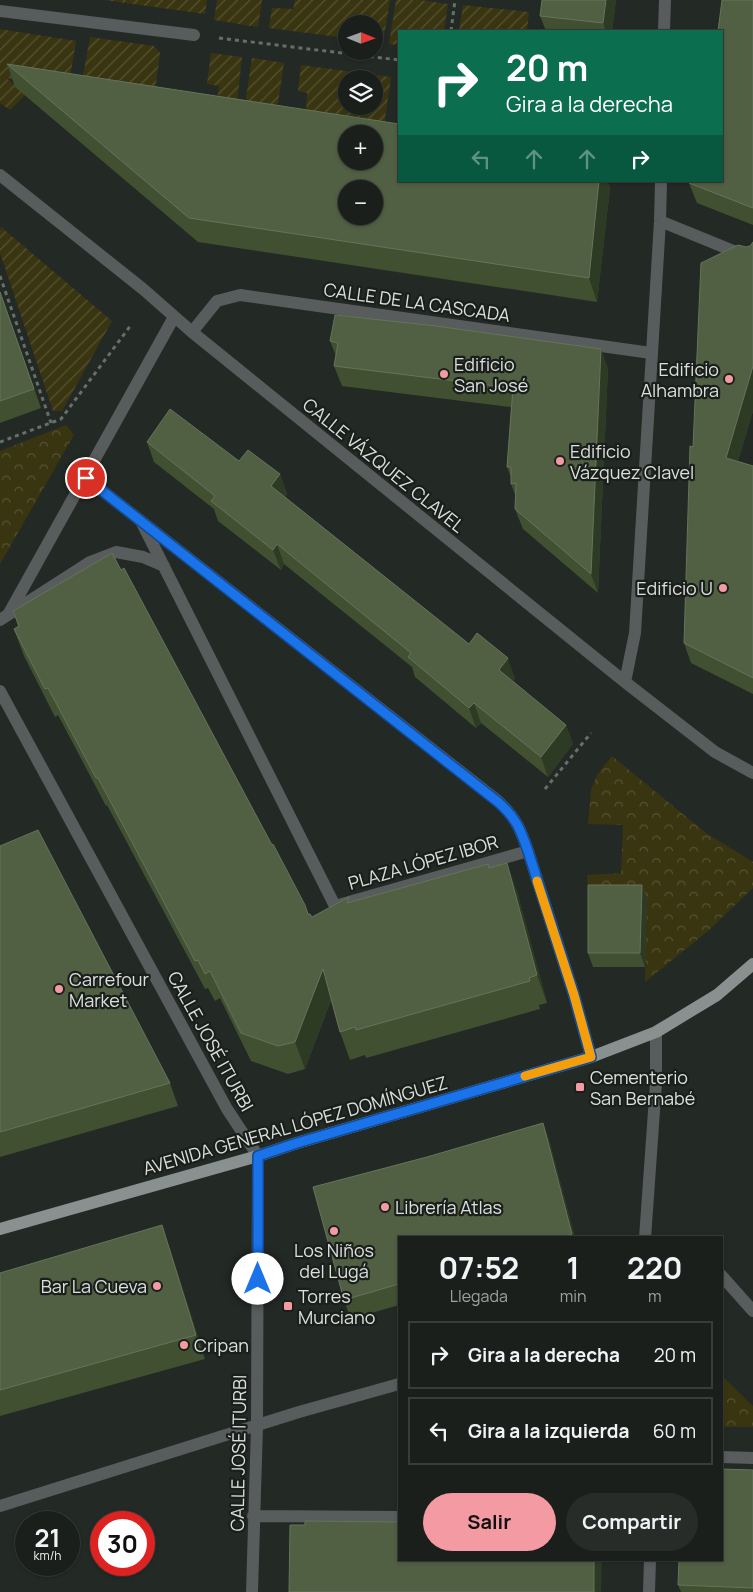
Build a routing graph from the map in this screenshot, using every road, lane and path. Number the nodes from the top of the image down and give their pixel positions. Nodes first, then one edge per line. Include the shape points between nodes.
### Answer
1 (455, 0) edge
2 (665, 0) edge
3 (0, 11) edge
4 (451, 30) edge
5 (664, 30) edge
6 (194, 35) joint
7 (398, 60) edge
8 (0, 175) edge
9 (661, 182) edge
10 (660, 221) junction
11 (753, 259) edge
12 (0, 276) edge
13 (174, 317) junction
14 (131, 324) dead end
15 (192, 332) junction
16 (651, 353) junction
17 (51, 423) junction
18 (0, 442) edge
19 (86, 478) junction
20 (141, 522) junction
21 (164, 566) junction
22 (4, 618) edge
23 (625, 682) junction
24 (0, 691) edge
25 (591, 733) dead end
26 (753, 773) edge
27 (545, 789) dead end
28 (528, 851) junction
29 (753, 964) edge
30 (656, 1032) junction
31 (591, 1057) junction
32 (258, 1156) junction
33 (0, 1228) edge
34 (645, 1236) edge
35 (723, 1277) edge
36 (753, 1311) edge
37 (398, 1384) edge
38 (257, 1426) junction
39 (723, 1457) edge
40 (753, 1458) edge
41 (0, 1506) edge
42 (253, 1516) junction
43 (398, 1517) edge
44 (650, 1561) edge
45 (252, 1592) edge
46 (649, 1592) edge

1 - 4 path
2 - 5 street
3 - 6 street
6 - 7 path
8 - 13 street, CALLE VÁZQUEZ CLAVEL
9 - 10 street
10 - 11 street
10 - 16 street
12 - 17 path
13 - 15 street, CALLE VÁZQUEZ CLAVEL
13 - 19 street
14 - 17 path via 62,419
15 - 16 street, CALLE DE LA CASCADA via 218,301 240,294
15 - 23 street, CALLE VÁZQUEZ CLAVEL
16 - 23 street via 635,633
17 - 18 path
19 - 20 street, PLAZA LÓPEZ IBOR
19 - 22 street
20 - 21 street, PLAZA LÓPEZ IBOR
20 - 28 street, PLAZA LÓPEZ IBOR via 511,813
21 - 22 street via 143,557 116,552 90,562
21 - 28 street, PLAZA LÓPEZ IBOR via 335,906
23 - 26 street, CALLE VÁZQUEZ CLAVEL via 715,752
24 - 32 street, CALLE JOSÉ ITURBI via 227,1109
25 - 27 path
28 - 31 street
29 - 30 main road, AVENIDA GENERAL LÓPEZ DOMÍNGUEZ via 717,995
30 - 31 main road, AVENIDA GENERAL LÓPEZ DOMÍNGUEZ
30 - 34 street via 656,1083
31 - 32 main road, AVENIDA GENERAL LÓPEZ DOMÍNGUEZ
32 - 33 main road, AVENIDA GENERAL LÓPEZ DOMÍNGUEZ
32 - 38 street, CALLE JOSÉ ITURBI
35 - 36 street
37 - 38 street
38 - 41 street
38 - 42 street, CALLE JOSÉ ITURBI
39 - 40 street
42 - 43 street
42 - 45 street, CALLE JOSÉ ITURBI
44 - 46 street

